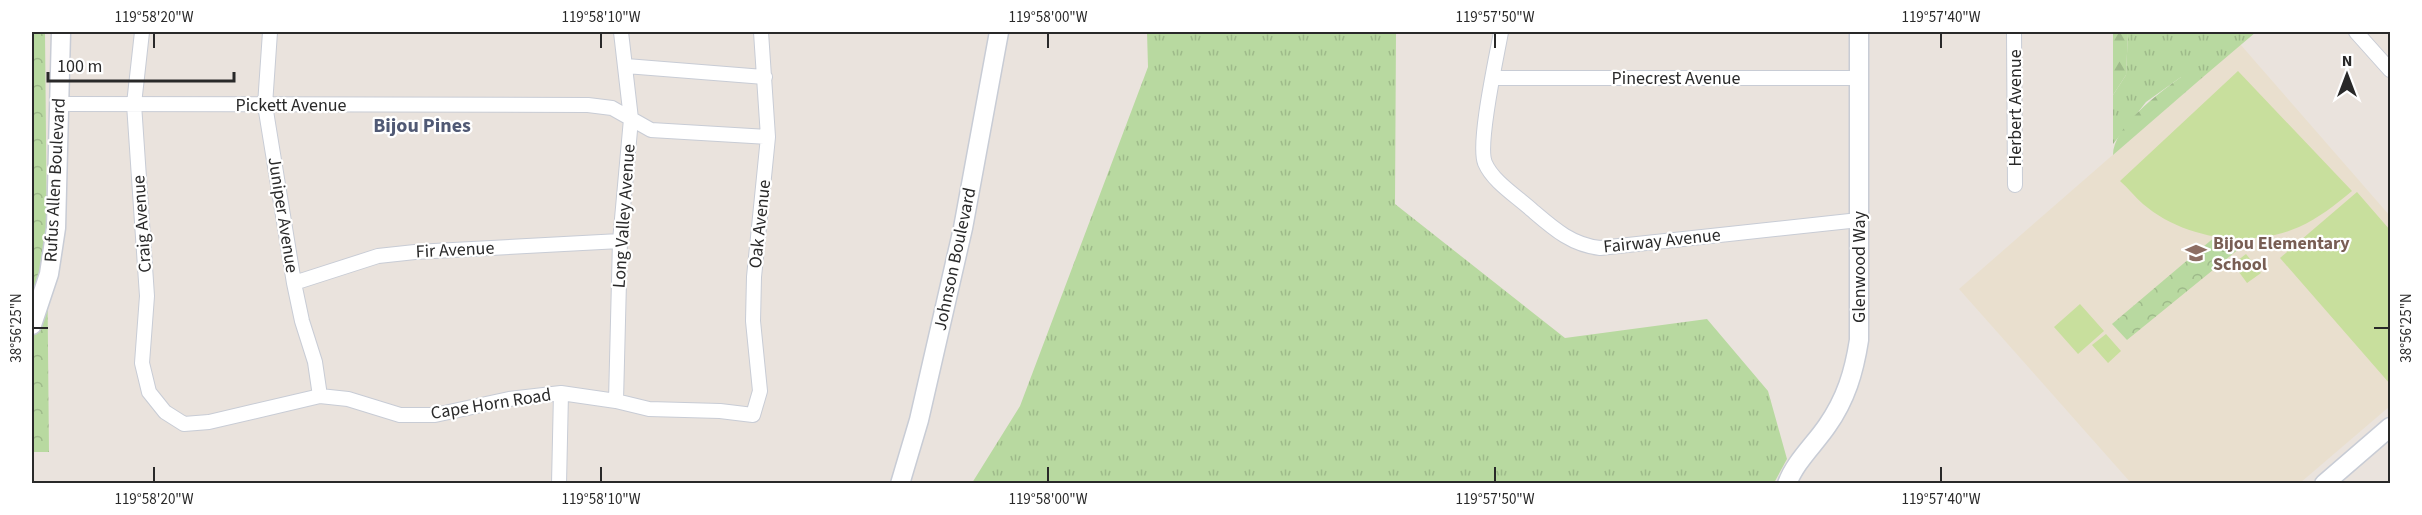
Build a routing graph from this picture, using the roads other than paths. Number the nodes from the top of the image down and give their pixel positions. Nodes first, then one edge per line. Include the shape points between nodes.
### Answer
1 (61, 32) edge
2 (142, 32) edge
3 (270, 32) edge
4 (621, 32) edge
5 (761, 32) edge
6 (999, 32) edge
7 (1501, 32) edge
8 (1859, 32) edge
9 (2014, 32) edge
10 (2356, 32) edge
11 (626, 66) junction
12 (2391, 70) edge
13 (765, 77) junction
14 (1492, 78) junction
15 (1859, 78) junction
16 (59, 104) junction
17 (134, 104) junction
18 (265, 105) junction
19 (631, 119) junction
20 (768, 137) junction
21 (2015, 184) dead end
22 (1859, 220) junction
23 (620, 241) junction
24 (294, 284) junction
25 (32, 325) edge
26 (561, 393) junction
27 (320, 396) junction
28 (616, 401) junction
29 (165, 412) joint
30 (753, 415) joint
31 (2391, 427) edge
32 (559, 483) edge
33 (900, 483) edge
34 (1787, 483) edge
35 (2325, 483) edge

1 - 16 street, Rufus Allen Boulevard
2 - 17 street, Craig Avenue
3 - 18 street, Juniper Avenue
4 - 11 street, Long Valley Avenue
5 - 13 street, Oak Avenue
6 - 33 street, Johnson Boulevard via 963,228 919,420
7 - 14 street, Fairway Avenue
8 - 15 street, Glenwood Way
9 - 21 street, Herbert Avenue
10 - 12 street
11 - 13 street
11 - 19 street, Long Valley Avenue
13 - 20 street, Oak Avenue
14 - 15 street, Pinecrest Avenue
14 - 22 street, Fairway Avenue via 1485,162 1554,230 1574,242 1606,248
15 - 22 street, Glenwood Way
16 - 17 street, Pickett Avenue
16 - 25 street, Rufus Allen Boulevard via 54,252
17 - 18 street, Pickett Avenue
17 - 29 street, Craig Avenue via 147,296 142,363 149,392
18 - 19 street, Pickett Avenue via 588,105 612,108
18 - 24 street, Juniper Avenue
19 - 20 street, Pickett Avenue via 651,130
19 - 23 street, Long Valley Avenue
20 - 30 street, Oak Avenue via 754,278 753,321 760,391
22 - 34 street, Glenwood Way via 1859,340 1852,375 1839,408
23 - 24 street, Fir Avenue via 378,256
23 - 28 street, Long Valley Avenue
24 - 27 street, Juniper Avenue
26 - 27 street, Cape Horn Road via 509,399 435,415 400,415 348,399
26 - 28 street, Cape Horn Road
26 - 32 street
27 - 29 street, Cape Horn Road via 209,422 184,424
28 - 30 street, Cape Horn Road via 649,409
31 - 35 street

